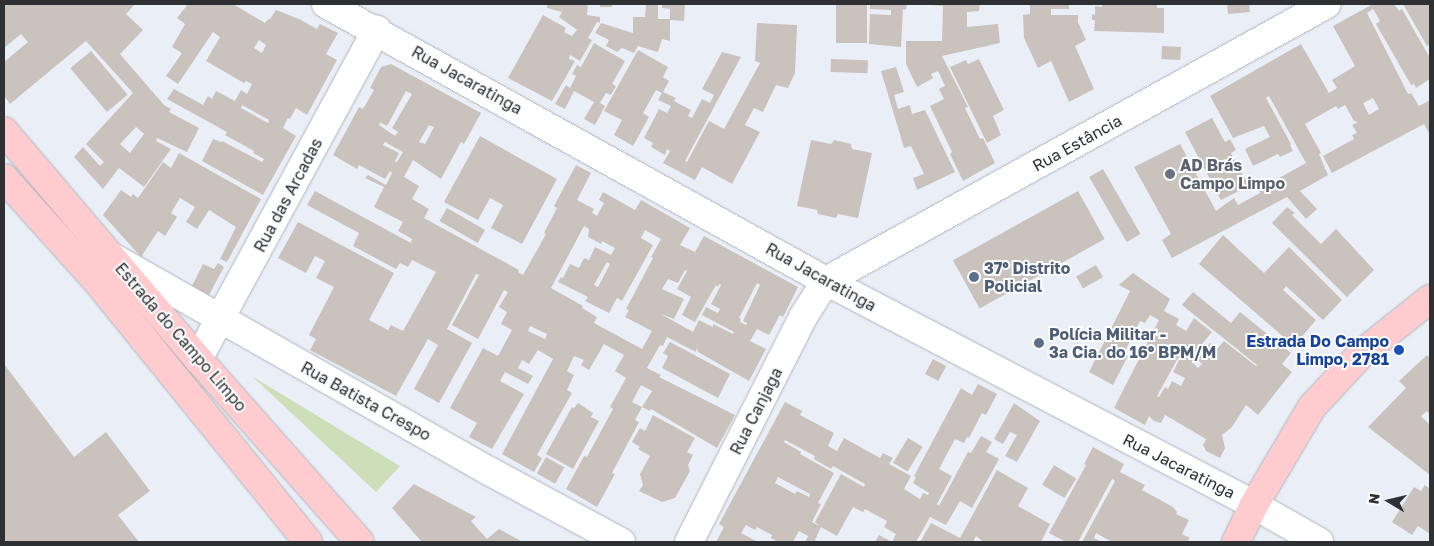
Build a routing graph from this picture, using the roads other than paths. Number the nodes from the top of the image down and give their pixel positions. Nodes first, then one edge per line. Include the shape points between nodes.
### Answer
1 (326, 4) edge
2 (1327, 4) edge
3 (377, 30) junction
4 (4, 131) edge
5 (4, 178) edge
6 (112, 257) junction
7 (826, 281) junction
8 (1430, 299) edge
9 (219, 319) junction
10 (198, 359) junction
11 (1254, 505) junction
12 (308, 542) edge
13 (360, 542) edge
14 (621, 542) edge
15 (689, 542) edge
16 (1236, 542) edge
17 (1319, 542) edge

1 - 3 street, Rua Jacaratinga
2 - 7 street, Rua Estância
3 - 7 street, Rua Jacaratinga
3 - 9 street, Rua das Arcadas
4 - 6 main road, Estrada do Campo Limpo
5 - 12 main road, Estrada do Campo Limpo via 96,280
6 - 9 street, Rua Batista Crespo
6 - 10 main road, Estrada do Campo Limpo
7 - 11 street, Rua Jacaratinga
7 - 15 street, Rua Canjaga via 803,317
8 - 11 main road via 1361,354 1312,408
9 - 10 street, Rua das Arcadas
9 - 14 street, Rua Batista Crespo
10 - 13 main road, Estrada do Campo Limpo
11 - 16 main road
11 - 17 street, Rua Jacaratinga

